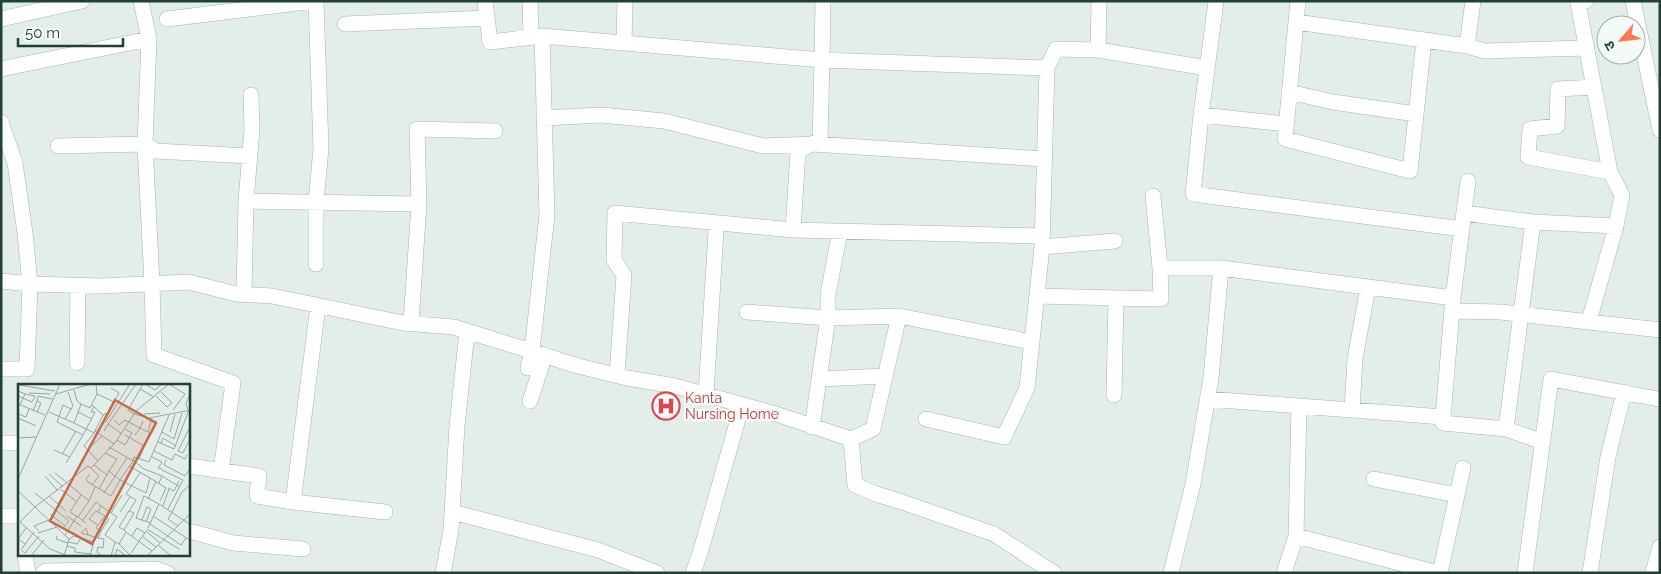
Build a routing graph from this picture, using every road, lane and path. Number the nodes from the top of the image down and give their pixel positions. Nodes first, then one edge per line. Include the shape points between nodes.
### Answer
1 (82, 1) edge
2 (141, 1) edge
3 (315, 1) edge
4 (485, 1) edge
5 (530, 1) edge
6 (625, 1) edge
7 (823, 1) edge
8 (1100, 1) edge
9 (1216, 1) edge
10 (1298, 1) edge
11 (1474, 1) edge
12 (1633, 1) edge
13 (1581, 2) edge
14 (167, 18) dead end
15 (487, 18) junction
16 (1, 19) edge
17 (1296, 22) junction
18 (346, 24) dead end
19 (536, 37) junction
20 (149, 39) junction
21 (1424, 40) junction
22 (624, 43) junction
23 (1467, 46) junction
24 (1587, 48) junction
25 (1098, 50) junction
26 (822, 60) junction
27 (1047, 68) junction
28 (1207, 68) junction
29 (1, 69) edge
30 (1594, 87) junction
31 (1289, 92) junction
32 (251, 95) dead end
33 (1201, 114) junction
34 (1416, 114) junction
35 (544, 118) junction
36 (1, 122) edge
37 (1286, 124) junction
38 (1660, 130) edge
39 (495, 131) dead end
40 (145, 144) junction
41 (813, 144) junction
42 (58, 146) dead end
43 (249, 156) junction
44 (1044, 159) junction
45 (1610, 172) junction
46 (1468, 180) dead end
47 (1153, 196) dead end
48 (246, 201) junction
49 (316, 202) junction
50 (419, 204) junction
51 (1464, 213) junction
52 (1533, 222) junction
53 (1616, 226) junction
54 (1462, 228) junction
55 (793, 230) junction
56 (716, 231) dead end
57 (840, 231) junction
58 (1115, 241) dead end
59 (1042, 242) junction
60 (316, 264) dead end
61 (1160, 268) junction
62 (1222, 268) junction
63 (1, 281) edge
64 (30, 284) junction
65 (152, 284) junction
66 (78, 286) junction
67 (1368, 287) junction
68 (244, 294) junction
69 (1037, 296) junction
70 (1116, 298) junction
71 (1452, 304) junction
72 (318, 306) junction
73 (747, 312) dead end
74 (1522, 314) junction
75 (899, 316) junction
76 (828, 318) junction
77 (1588, 321) junction
78 (411, 323) junction
79 (1660, 330) edge
80 (467, 332) junction
81 (1032, 342) junction
82 (539, 353) junction
83 (77, 363) dead end
84 (528, 368) dead end
85 (1, 369) edge
86 (617, 376) junction
87 (885, 376) junction
88 (820, 379) junction
89 (1624, 392) junction
90 (706, 395) junction
91 (1114, 395) dead end
92 (1659, 396) edge
93 (1207, 399) junction
94 (530, 401) dead end
95 (742, 405) junction
96 (1299, 407) junction
97 (1352, 410) junction
98 (926, 419) dead end
99 (1443, 423) dead end
100 (812, 426) junction
101 (1506, 429) junction
102 (851, 439) junction
103 (1543, 442) junction
104 (1, 443) edge
105 (18, 443) edge
106 (190, 466) edge
107 (1463, 468) dead end
108 (220, 471) junction
109 (1374, 479) dead end
110 (1457, 495) junction
111 (293, 502) junction
112 (384, 512) dead end
113 (452, 512) junction
114 (1, 516) edge
115 (18, 516) edge
116 (190, 531) edge
117 (1296, 536) junction
118 (1660, 547) edge
119 (303, 550) dead end
120 (25, 556) edge
121 (28, 573) edge
122 (43, 573) edge
123 (167, 573) edge
124 (443, 573) edge
125 (657, 573) edge
126 (693, 573) edge
127 (1054, 573) edge
128 (1172, 573) edge
129 (1284, 573) edge
130 (1439, 573) edge
131 (1525, 573) edge
132 (1590, 573) edge
133 (1653, 573) edge

1 - 16 street
2 - 20 street
3 - 14 street
3 - 49 street via 321,148
4 - 15 street
5 - 19 street
6 - 22 street
7 - 26 street
8 - 25 street
9 - 28 street
10 - 17 street
11 - 23 street
12 - 38 street
13 - 24 street
15 - 18 street
15 - 19 street via 490,42
17 - 21 street
17 - 31 street
19 - 22 street
19 - 35 street
20 - 29 street
20 - 40 street
21 - 23 street
21 - 34 street
22 - 26 street
23 - 24 street via 1485,51
24 - 30 street
25 - 27 street via 1056,50
25 - 28 street
26 - 27 street
26 - 41 street via 820,140
27 - 44 street
28 - 33 street
30 - 45 street
30 - 45 street via 1558,89 1557,126 1530,129 1528,157
31 - 34 street via 1332,102
31 - 37 street
32 - 43 street
33 - 37 street
33 - 54 street via 1193,194
34 - 37 street via 1410,171 1285,139
35 - 41 street via 601,115 664,121 763,146
35 - 82 street via 547,215
36 - 64 street via 15,163
39 - 50 street via 417,129
40 - 42 street
40 - 43 street via 155,151
40 - 65 street
41 - 44 street
41 - 55 street via 798,151
43 - 48 street
44 - 59 street
45 - 53 street via 1622,195
46 - 51 street
47 - 61 street
48 - 49 street
48 - 68 street
49 - 50 street
49 - 60 street
50 - 78 street
51 - 52 street
51 - 54 street
52 - 53 street
52 - 74 street
53 - 77 street
54 - 71 street
55 - 57 street
55 - 86 street via 615,213 614,260 624,275
56 - 90 street
57 - 59 street
57 - 76 street via 828,294
58 - 59 street
59 - 69 street
61 - 62 street
61 - 70 street via 1161,300
62 - 67 street
62 - 93 street
63 - 64 street
64 - 66 street
64 - 85 street via 27,369
65 - 66 street
65 - 68 street via 189,282
65 - 108 street via 154,355 233,383
66 - 83 street
67 - 71 street
67 - 97 street via 1355,359
68 - 72 street via 272,296
69 - 70 street
69 - 81 street
70 - 91 street
71 - 74 street
71 - 97 street via 1443,417
72 - 78 street
72 - 111 street
73 - 76 street
74 - 77 street
74 - 101 street
75 - 76 street
75 - 81 street
75 - 87 street
76 - 88 street
77 - 79 street
78 - 80 street via 454,327
80 - 82 street
80 - 113 street
81 - 98 street via 1027,388 1004,437
82 - 84 street
82 - 86 street
82 - 94 street
86 - 90 street
87 - 88 street
87 - 102 street via 873,429
88 - 100 street
89 - 92 street
89 - 103 street via 1551,379
89 - 132 street via 1608,458
90 - 95 street
93 - 96 street
93 - 128 street via 1193,484
95 - 100 street
95 - 126 street
96 - 97 street
96 - 117 street
99 - 101 street
100 - 102 street
101 - 103 street
102 - 127 street via 855,485 994,534
103 - 131 street
104 - 105 street
106 - 108 street
107 - 110 street
108 - 111 street via 259,476 258,496
109 - 110 street
110 - 130 street
111 - 112 street
113 - 124 street
113 - 125 street via 598,550
114 - 115 street
116 - 119 street via 233,543
117 - 129 street
117 - 130 street
118 - 133 street
120 - 121 street
122 - 123 street via 156,570

